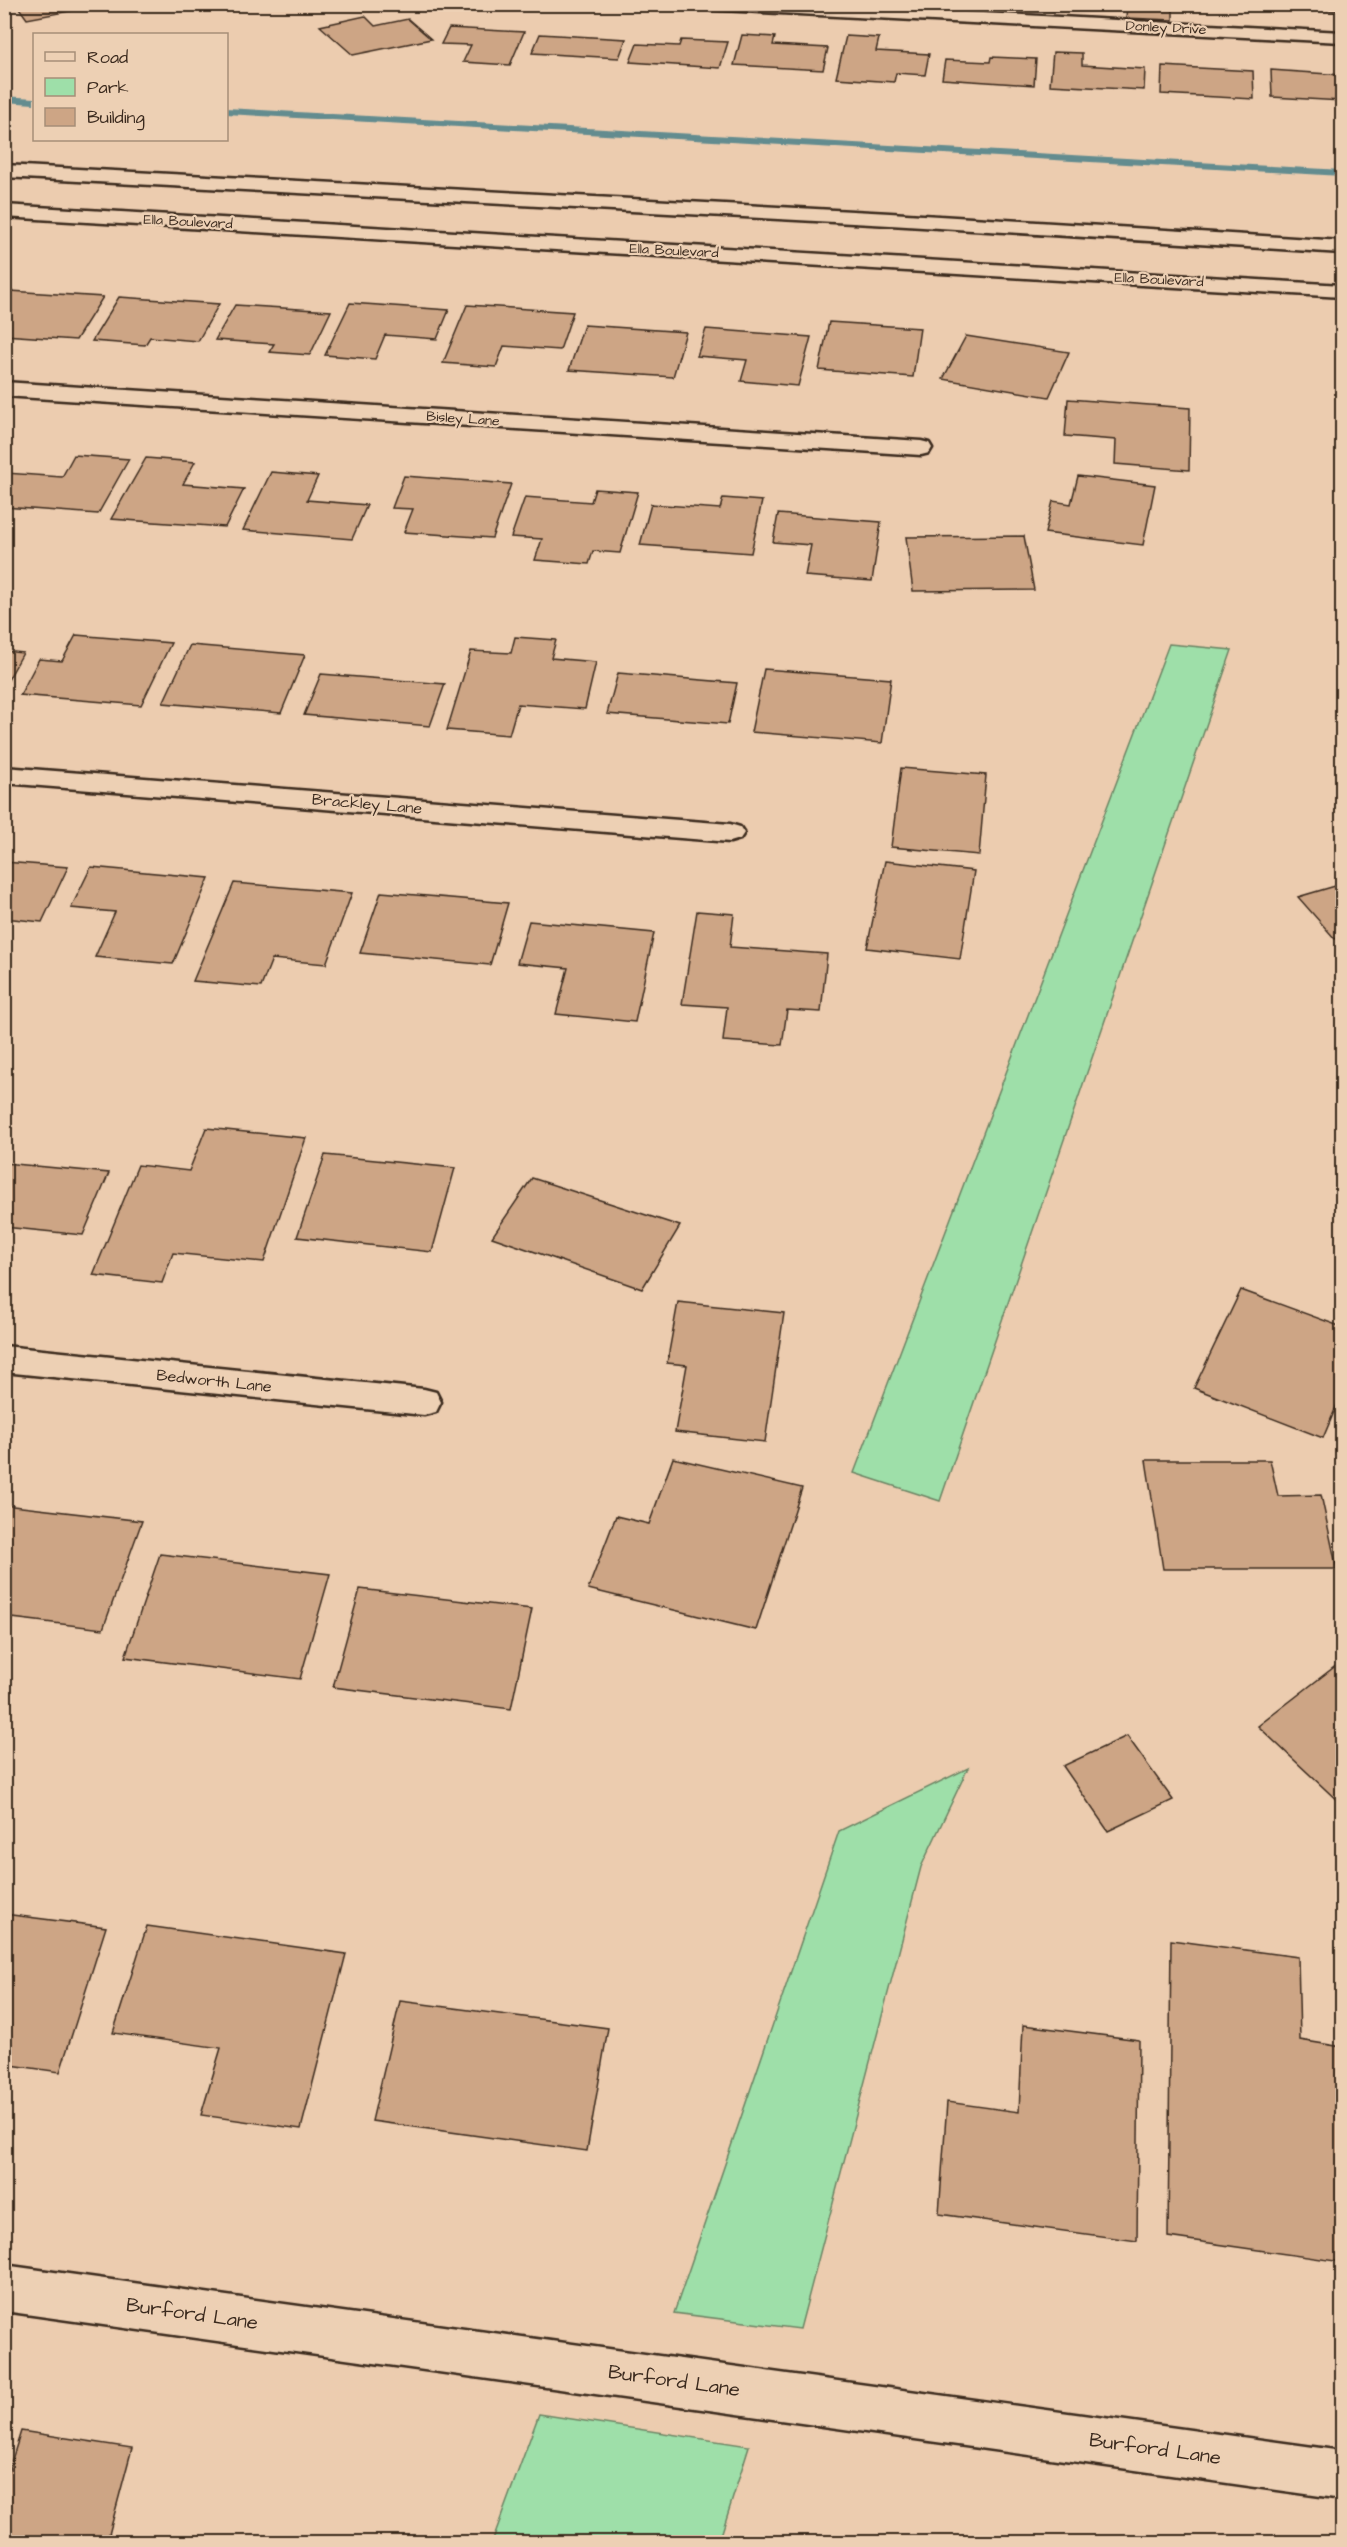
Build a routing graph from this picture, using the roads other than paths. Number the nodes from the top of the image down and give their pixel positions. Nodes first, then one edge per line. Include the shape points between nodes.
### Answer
1 (702, 4) edge
2 (1342, 37) edge
3 (4, 171) edge
4 (4, 211) edge
5 (1342, 247) edge
6 (1342, 291) edge
7 (4, 389) edge
8 (921, 448) dead end
9 (4, 775) edge
10 (730, 833) dead end
11 (4, 1359) edge
12 (424, 1402) dead end
13 (4, 2288) edge
14 (1342, 2475) edge

1 - 2 street, Donley Drive
3 - 5 street
4 - 6 street, Ella Boulevard
7 - 8 street, Bisley Lane
9 - 10 street, Brackley Lane
11 - 12 street, Bedworth Lane
13 - 14 street, Burford Lane

